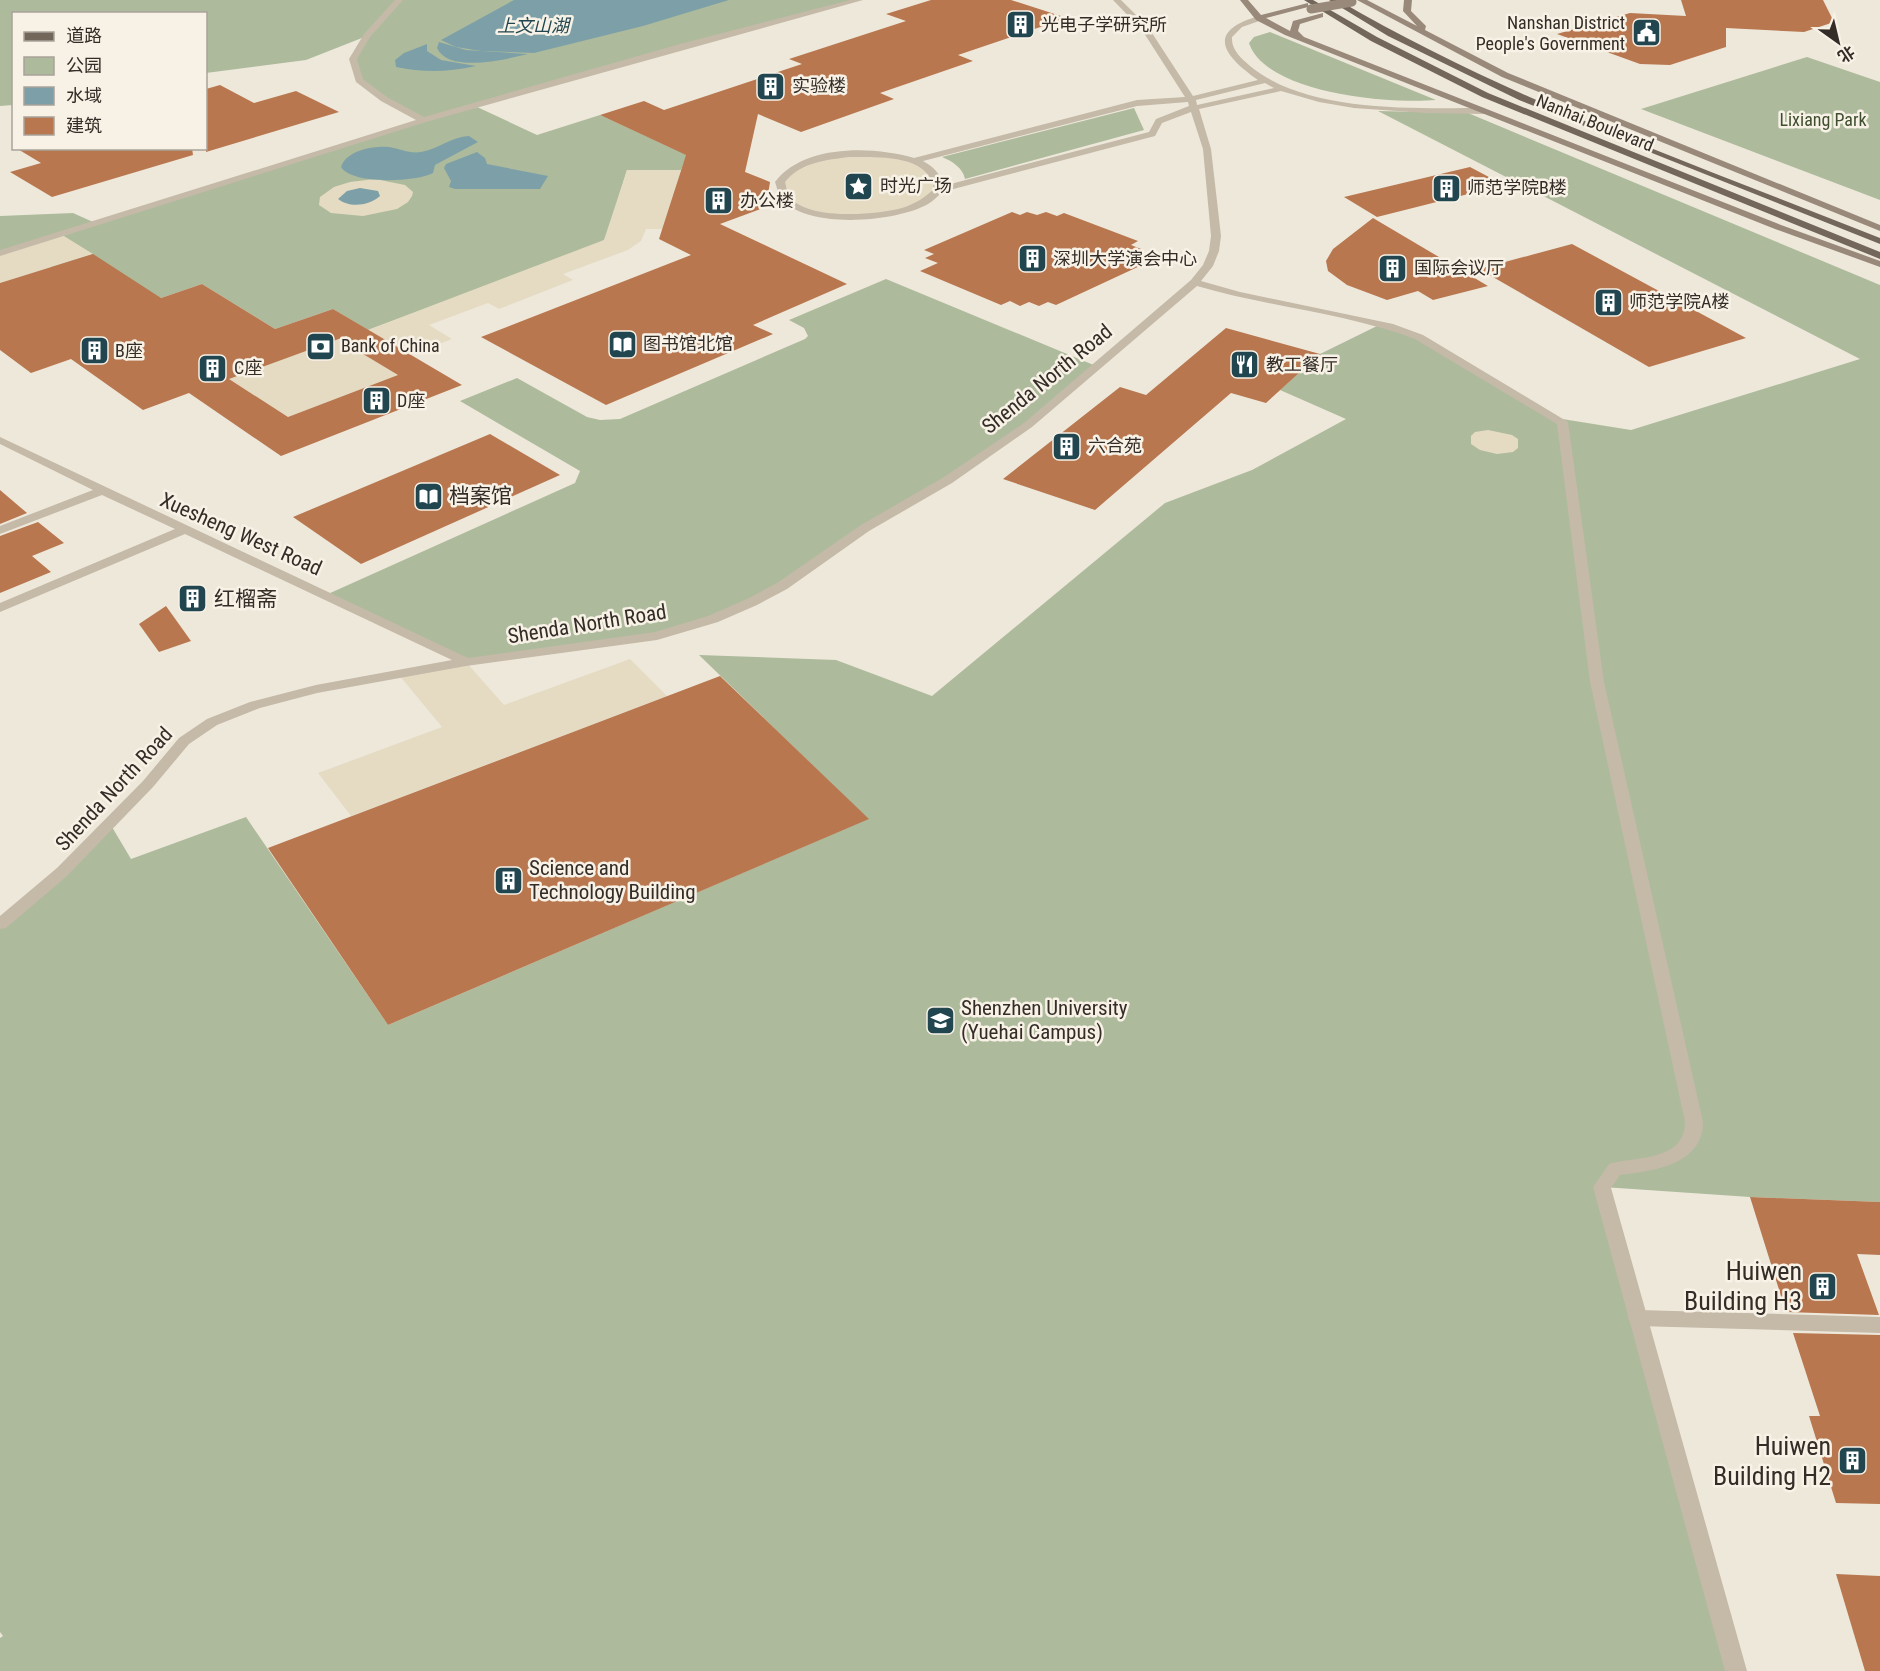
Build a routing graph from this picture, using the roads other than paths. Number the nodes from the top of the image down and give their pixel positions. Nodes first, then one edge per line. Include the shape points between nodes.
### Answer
1 (399, 0) edge
2 (859, 0) edge
3 (1117, 0) edge
4 (1244, 0) edge
5 (1324, 0) edge
6 (1333, 0) edge
7 (1408, 0) edge
8 (1283, 2) dead end
9 (1359, 2) edge
10 (1306, 5) edge
11 (1259, 18) junction
12 (1301, 38) junction
13 (1458, 52) junction
14 (1267, 80) junction
15 (1284, 88) junction
16 (1192, 104) junction
17 (1484, 111) junction
18 (423, 120) junction
19 (915, 161) junction
20 (939, 190) junction
21 (1880, 228) edge
22 (1880, 241) edge
23 (0, 253) edge
24 (1880, 256) edge
25 (1880, 264) edge
26 (1196, 282) junction
27 (0, 440) edge
28 (101, 491) junction
29 (0, 530) edge
30 (184, 530) junction
31 (0, 608) edge
32 (466, 662) junction
33 (0, 924) edge
34 (1638, 1318) junction
35 (1880, 1325) edge
36 (1736, 1671) edge

1 - 18 street via 352,59 359,80
2 - 18 street
3 - 16 street, Shenda North Road via 1145,29
4 - 11 main road
5 - 10 main road
6 - 22 main road, Nanhai Boulevard via 1401,39 1522,98
7 - 13 main road via 1407,11 1412,17
8 - 10 main road
9 - 10 main road, bridge
9 - 12 main road via 1296,23 1294,32
9 - 13 main road
10 - 11 main road
10 - 24 main road, Nanhai Boulevard via 1485,95
11 - 12 main road
11 - 14 street via 1234,28 1227,39 1240,62
12 - 17 main road
13 - 21 main road via 1578,106
14 - 15 street
14 - 16 street
15 - 16 street
15 - 17 street via 1376,107
16 - 19 street via 1137,103
16 - 20 street via 1159,121 1152,134
16 - 26 street, Shenda North Road via 1207,149 1216,236 1208,266
17 - 25 main road
18 - 23 street
19 - 20 street via 935,173 940,181
19 - 20 street via 869,154 819,159 784,175 779,190 802,209 860,218 912,209 926,203
26 - 32 street, Shenda North Road via 1028,425 948,480 865,528 782,586 752,602 657,636
26 - 34 street via 1238,295 1393,327 1419,338 1562,422 1597,682 1684,1068 1694,1129 1686,1147 1673,1157 1615,1169 1602,1187
27 - 28 street, Xuesheng West Road
28 - 29 street
28 - 30 street, Xuesheng West Road
30 - 31 street
30 - 32 street, Xuesheng West Road via 328,594
32 - 33 street, Shenda North Road via 316,689 255,705 212,722 183,741 148,784 62,872
34 - 35 street
34 - 36 street

